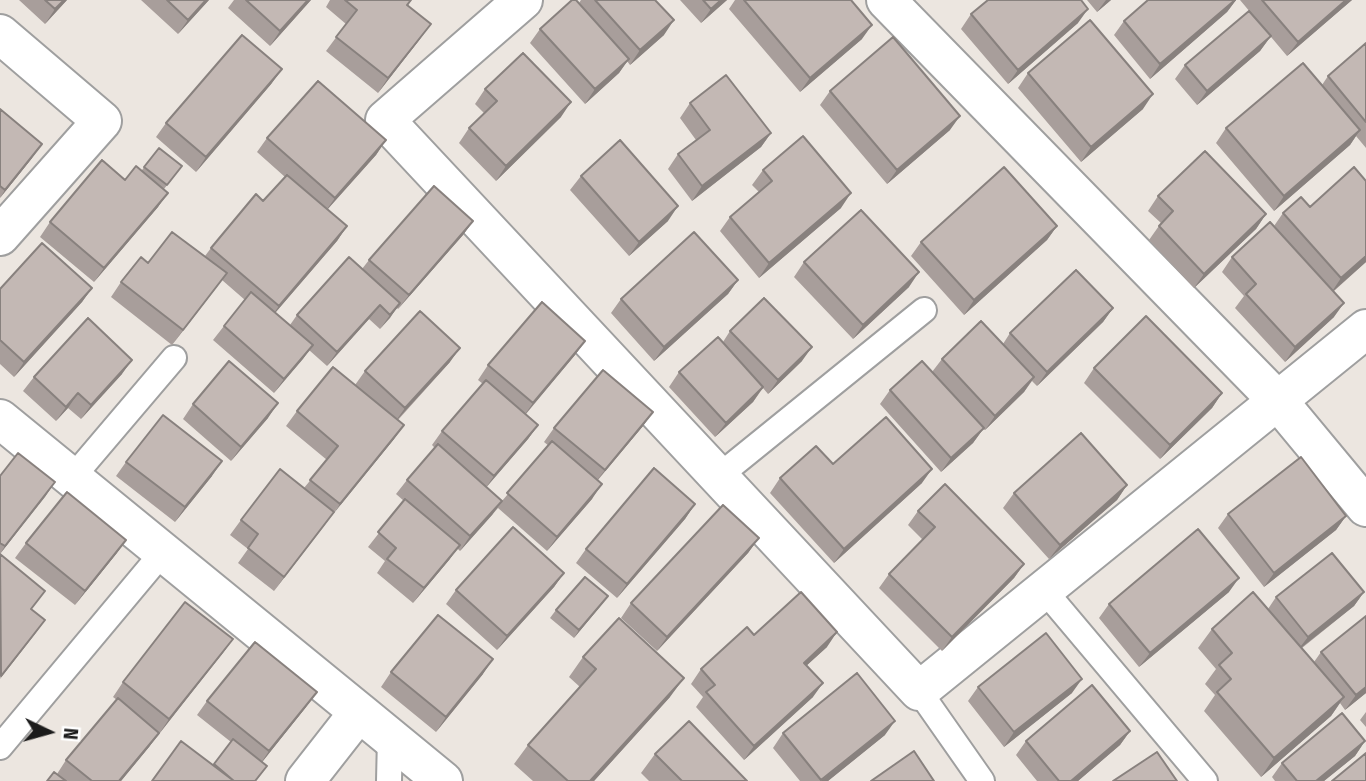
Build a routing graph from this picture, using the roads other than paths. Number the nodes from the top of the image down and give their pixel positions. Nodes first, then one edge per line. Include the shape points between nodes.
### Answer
1 (523, 0) edge
2 (904, 6) edge
3 (0, 34) edge
4 (0, 236) edge
5 (924, 310) dead end
6 (1366, 329) edge
7 (174, 358) dead end
8 (1278, 401) junction
9 (0, 419) edge
10 (719, 476) junction
11 (72, 478) junction
12 (1366, 507) edge
13 (163, 552) junction
14 (1044, 590) junction
15 (919, 691) junction
16 (359, 712) junction
17 (390, 737) junction
18 (0, 747) edge
19 (305, 781) edge
20 (389, 781) edge
21 (443, 781) edge
22 (982, 781) edge
23 (1205, 781) edge

1 - 10 street via 385,120
2 - 8 street
3 - 4 street via 102,121
5 - 10 lane
6 - 8 street
7 - 11 lane
8 - 12 street
8 - 14 street
9 - 11 street
10 - 15 street
11 - 13 street
13 - 16 street
13 - 18 lane
14 - 15 street
14 - 23 lane
15 - 22 lane
16 - 17 street
16 - 19 street
17 - 20 lane
17 - 21 street

